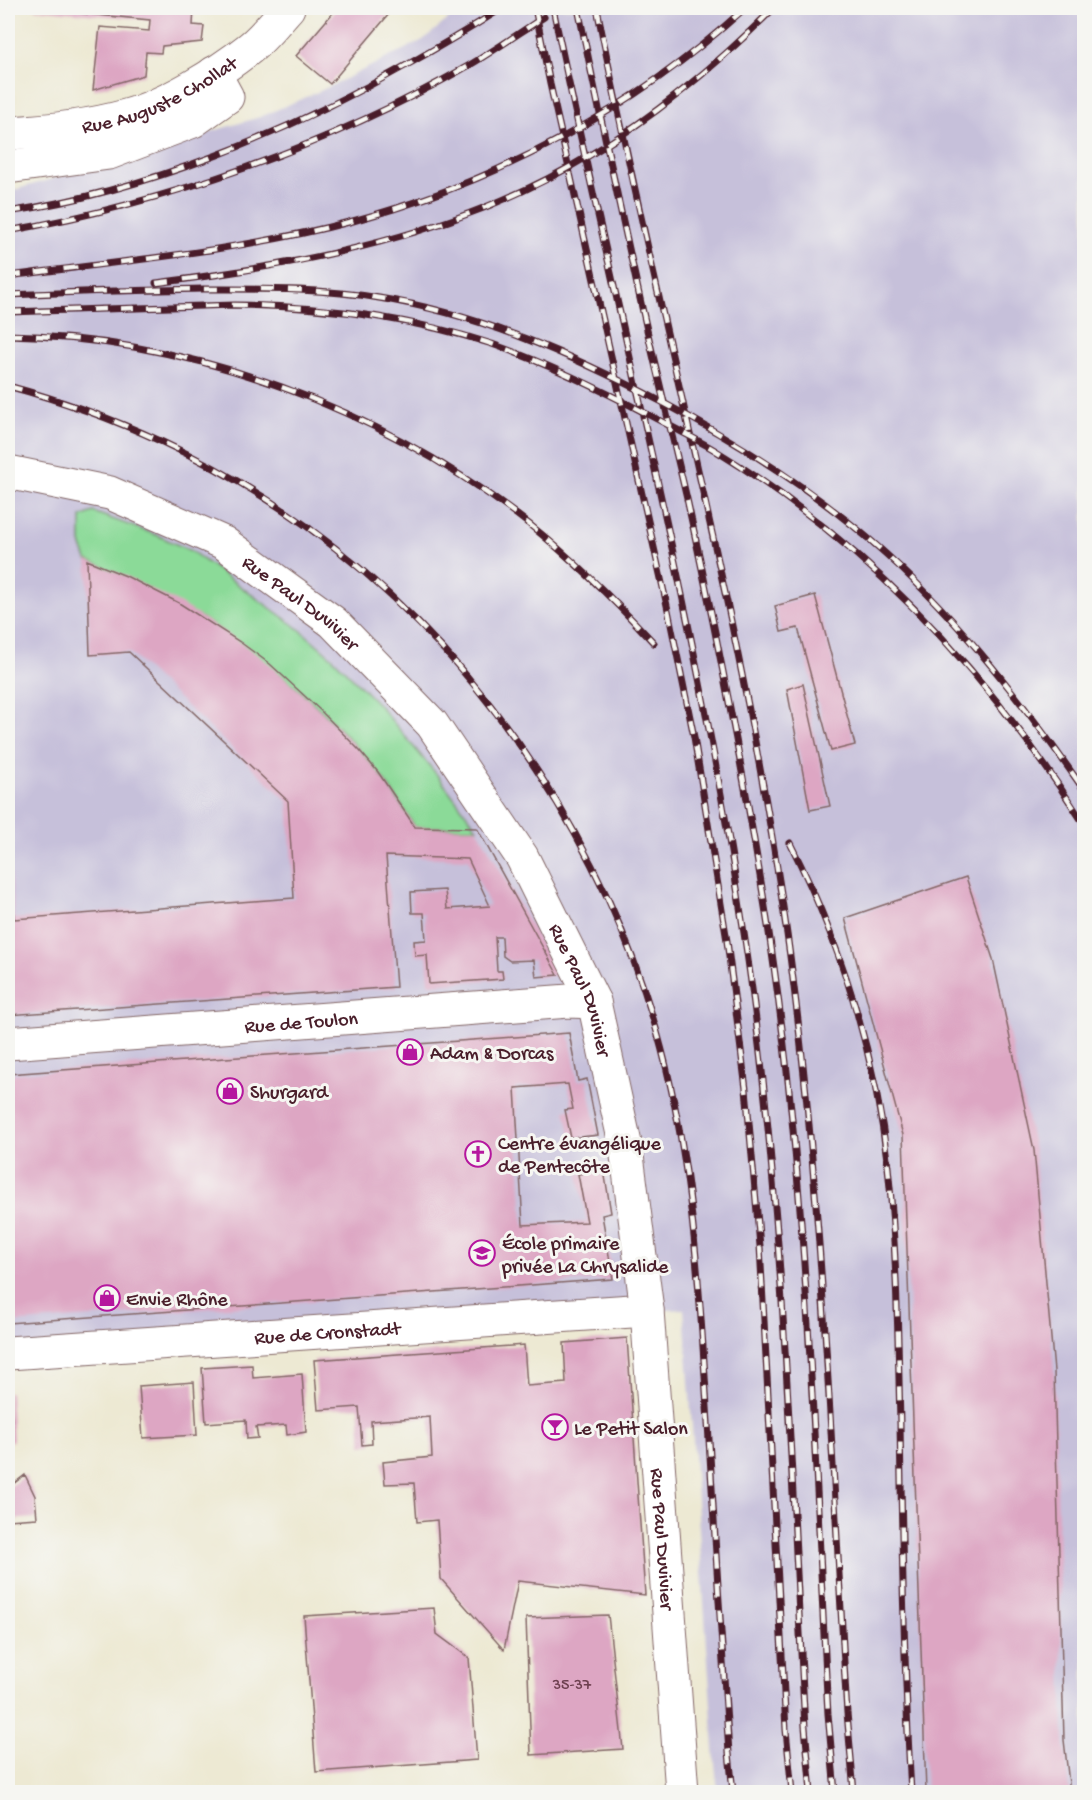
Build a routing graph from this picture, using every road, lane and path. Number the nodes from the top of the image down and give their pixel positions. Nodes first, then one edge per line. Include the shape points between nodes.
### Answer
1 (288, 8) edge
2 (214, 73) junction
3 (8, 133) edge
4 (8, 167) edge
5 (8, 472) edge
6 (594, 1002) junction
7 (8, 1043) edge
8 (647, 1310) junction
9 (8, 1353) edge
10 (682, 1792) edge

1 - 2 main road, Rue Auguste Chollat via 252,46
2 - 3 main road, Rue Auguste Chollat via 128,116 84,126
2 - 4 main road via 227,97 194,121 109,153
5 - 6 main road, Rue Paul Duvivier via 110,493 224,543 333,622 432,724 522,857
6 - 7 main road, Rue de Toulon
6 - 8 main road, Rue Paul Duvivier via 626,1148
8 - 9 main road, Rue de Cronstadt
8 - 10 main road, Rue Paul Duvivier

